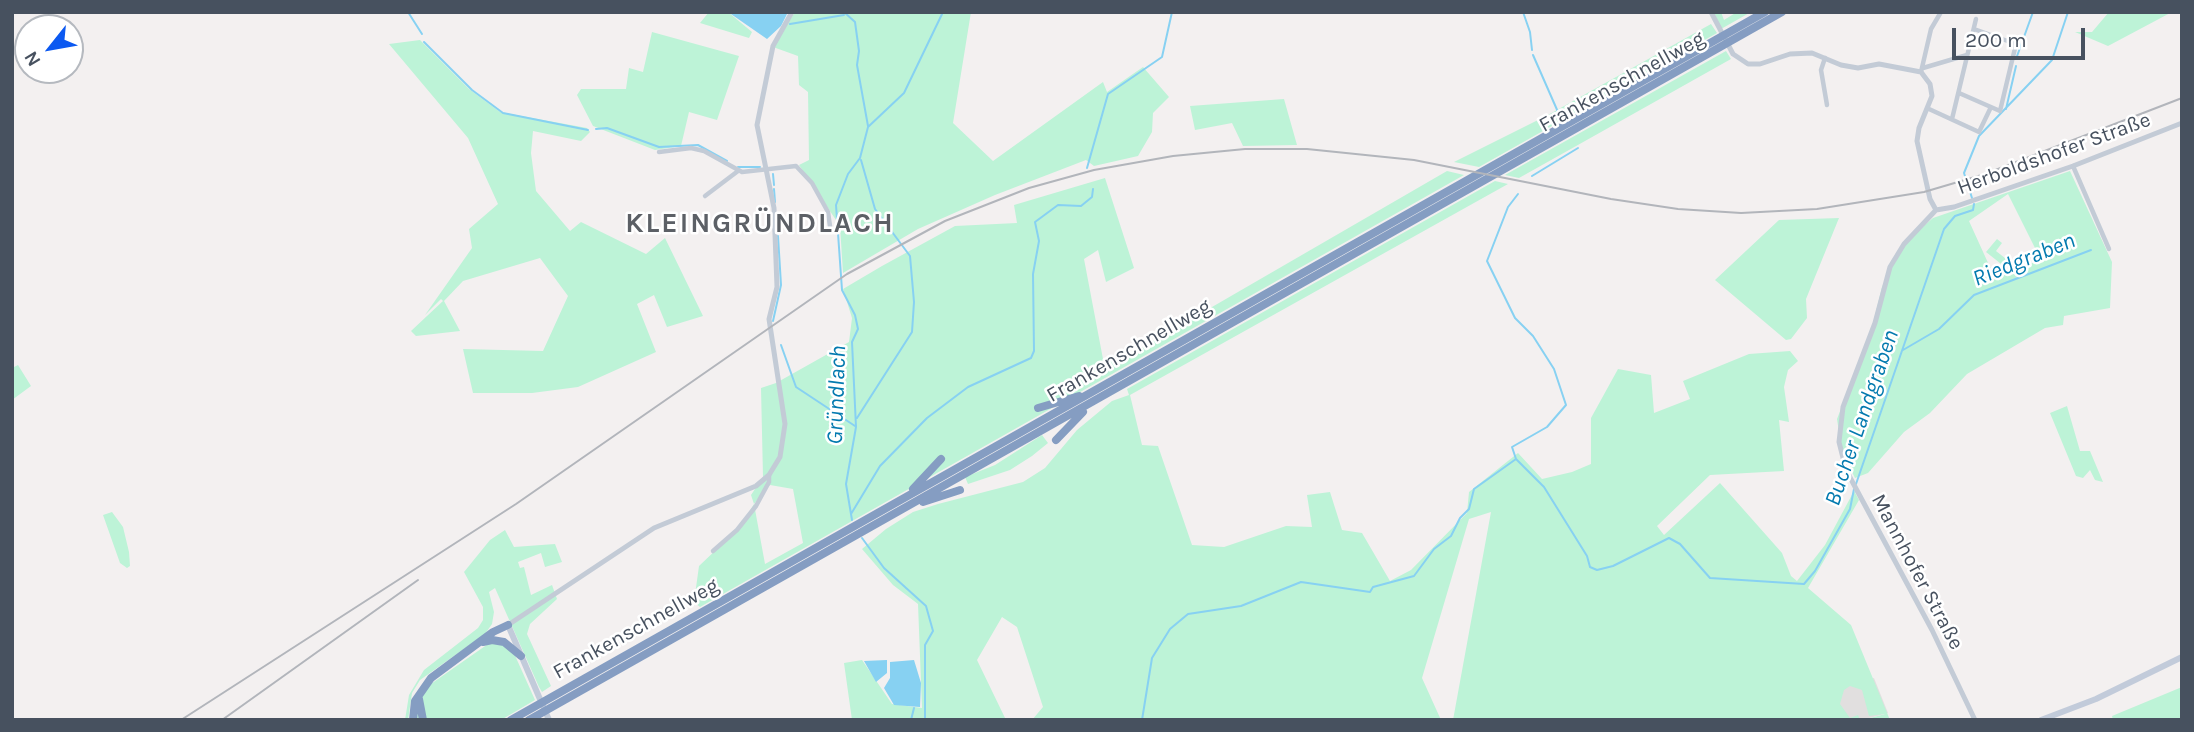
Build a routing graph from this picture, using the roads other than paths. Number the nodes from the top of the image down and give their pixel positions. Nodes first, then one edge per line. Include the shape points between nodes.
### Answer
1 (792, 12) edge
2 (1711, 12) edge
3 (1765, 12) edge
4 (1782, 12) edge
5 (1941, 12) edge
6 (1976, 19) dead end
7 (1974, 29) junction
8 (1737, 33) junction
9 (1716, 44) junction
10 (1967, 55) junction
11 (1825, 57) junction
12 (1949, 62) junction
13 (1965, 68) junction
14 (1922, 70) junction
15 (1959, 93) junction
16 (1827, 105) dead end
17 (1991, 107) junction
18 (1929, 109) junction
19 (1952, 119) junction
20 (2182, 123) edge
21 (659, 152) dead end
22 (2073, 166) junction
23 (767, 170) junction
24 (738, 171) junction
25 (705, 196) dead end
26 (1936, 210) junction
27 (830, 226) dead end
28 (2109, 249) dead end
29 (1098, 394) junction
30 (1038, 408) dead end
31 (1056, 440) dead end
32 (941, 459) dead end
33 (769, 475) junction
34 (960, 490) dead end
35 (901, 505) junction
36 (713, 551) dead end
37 (508, 626) junction
38 (492, 640) junction
39 (477, 645) junction
40 (521, 656) junction
41 (2182, 657) edge
42 (420, 691) junction
43 (413, 720) edge
44 (423, 720) edge
45 (511, 720) edge
46 (528, 720) edge
47 (549, 720) edge
48 (1975, 720) edge
49 (2040, 720) edge

1 - 23 street via 773,46 758,114
2 - 11 street via 1733,54 1748,64 1790,54
3 - 8 highway, Frankenschnellweg
4 - 8 highway, Frankenschnellweg
5 - 14 street via 1931,29
6 - 7 street
7 - 10 street
7 - 17 street via 2016,44 2000,111
8 - 9 highway, Frankenschnellweg
9 - 29 highway, Frankenschnellweg via 1464,182
9 - 29 highway, Frankenschnellweg via 1476,185
10 - 12 street
10 - 13 street
11 - 14 street via 1848,66 1880,64
11 - 16 street via 1821,70
12 - 13 street
12 - 14 street
13 - 15 street
14 - 18 street via 1932,90
15 - 17 street
15 - 19 street
17 - 19 street via 1979,132
18 - 19 street
18 - 26 street via 1917,141
20 - 22 street, Herboldshofer Straße
21 - 24 street via 704,151
22 - 26 street, Herboldshofer Straße
22 - 28 street
23 - 24 street
23 - 27 street via 790,165 800,169 824,203
23 - 33 street via 774,208 777,287 769,319 785,424 780,457
24 - 25 street
26 - 48 street, Mannhofer Straße via 1904,244 1890,267 1875,323 1843,407 1839,442 1850,479 1933,630
29 - 30 highway
29 - 31 highway
29 - 35 highway, Frankenschnellweg
32 - 35 highway
33 - 36 street via 756,506
33 - 37 street via 739,495 654,528
34 - 35 highway
35 - 45 highway, Frankenschnellweg
35 - 46 highway, Frankenschnellweg
37 - 38 highway
37 - 39 highway
37 - 40 main road
38 - 39 highway
38 - 40 highway via 504,642
39 - 42 highway via 437,672
40 - 47 main road
41 - 49 main road via 2096,699
42 - 43 highway
42 - 44 highway

